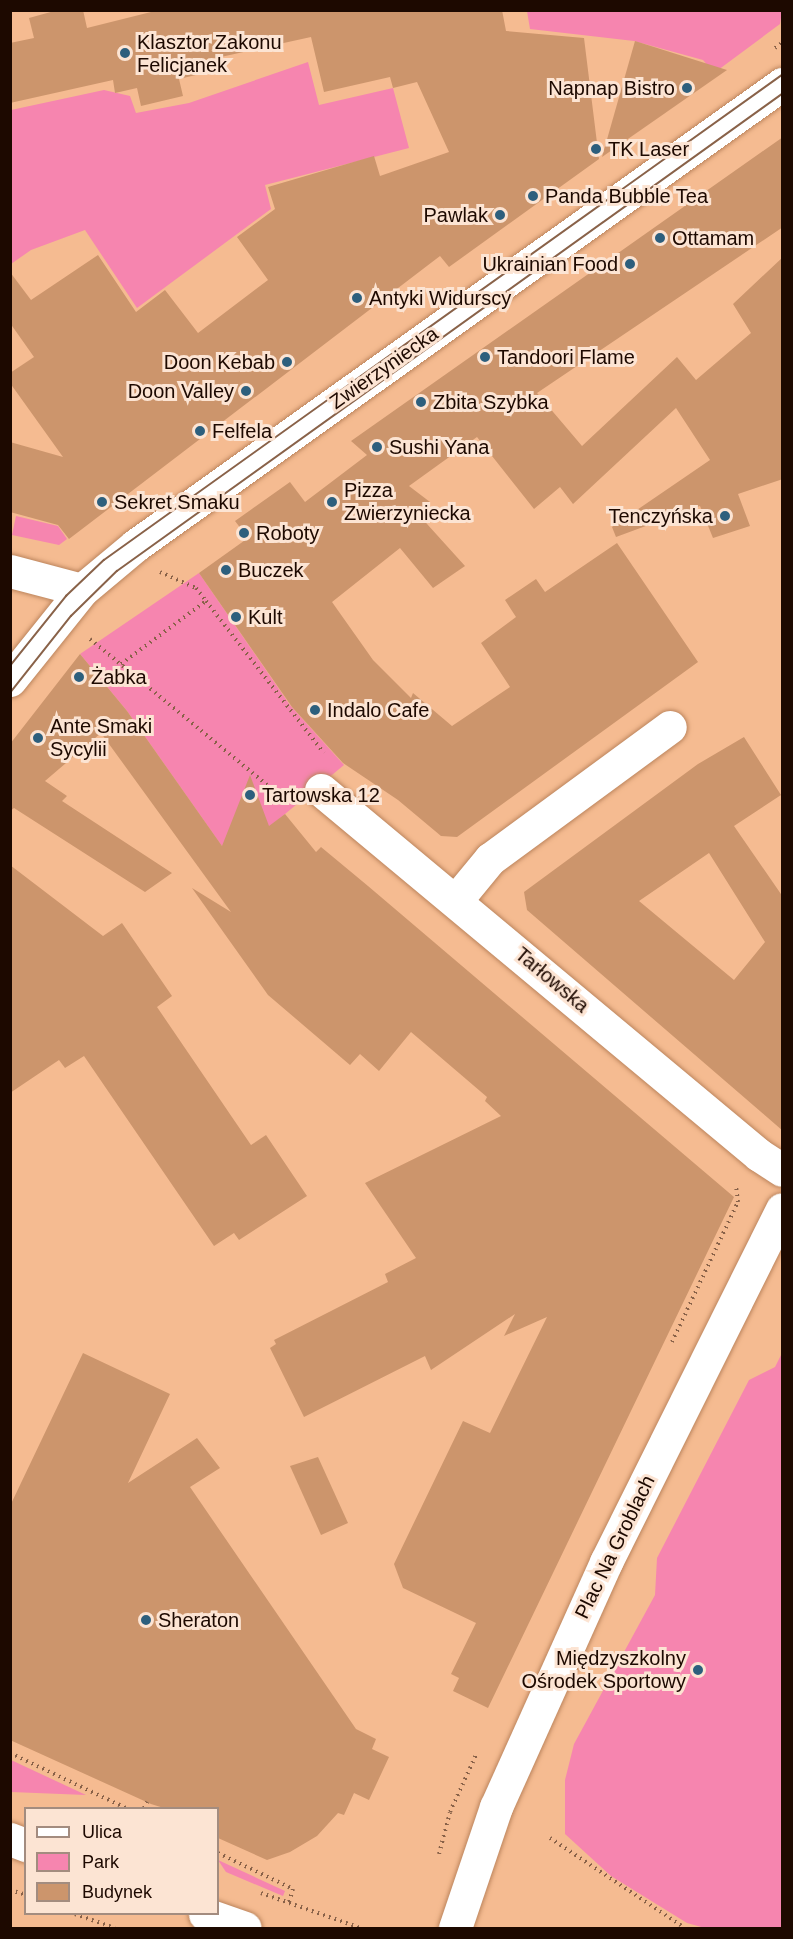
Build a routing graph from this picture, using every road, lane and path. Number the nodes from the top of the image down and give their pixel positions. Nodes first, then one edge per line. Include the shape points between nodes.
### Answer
1 (783, 84) edge
2 (155, 569) dead end
3 (10, 571) edge
4 (82, 590) junction
5 (206, 601) junction
6 (82, 633) dead end
7 (120, 664) junction
8 (10, 680) edge
9 (670, 727) dead end
10 (326, 756) dead end
11 (308, 799) joint
12 (457, 899) junction
13 (783, 1170) edge
14 (729, 1179) dead end
15 (783, 1209) edge
16 (668, 1351) dead end
17 (480, 1748) dead end
18 (10, 1753) edge
19 (147, 1802) dead end
20 (122, 1807) edge
21 (145, 1807) edge
22 (550, 1838) dead end
23 (219, 1853) edge
24 (436, 1865) dead end
25 (258, 1893) dead end
26 (289, 1903) junction
27 (78, 1915) edge
28 (208, 1915) edge
29 (115, 1929) edge
30 (245, 1929) edge
31 (361, 1929) edge
32 (455, 1929) edge
33 (685, 1929) edge

1 - 4 street, Zwierzyniecka via 136,545
2 - 5 path via 196,588
3 - 4 street
4 - 8 street, Zwierzyniecka
5 - 7 path
5 - 10 path
6 - 7 path
7 - 11 path
9 - 12 street via 490,859
11 - 12 street, Tarłowska
12 - 13 street, Tarłowska via 759,1155
14 - 16 path via 738,1186 738,1202
15 - 32 street, Plac Na Groblach via 606,1562 496,1807
17 - 24 path via 450,1812
18 - 20 path
19 - 21 path
22 - 33 path
23 - 26 path via 294,1889
25 - 26 path
26 - 31 path
27 - 29 path
28 - 30 street

